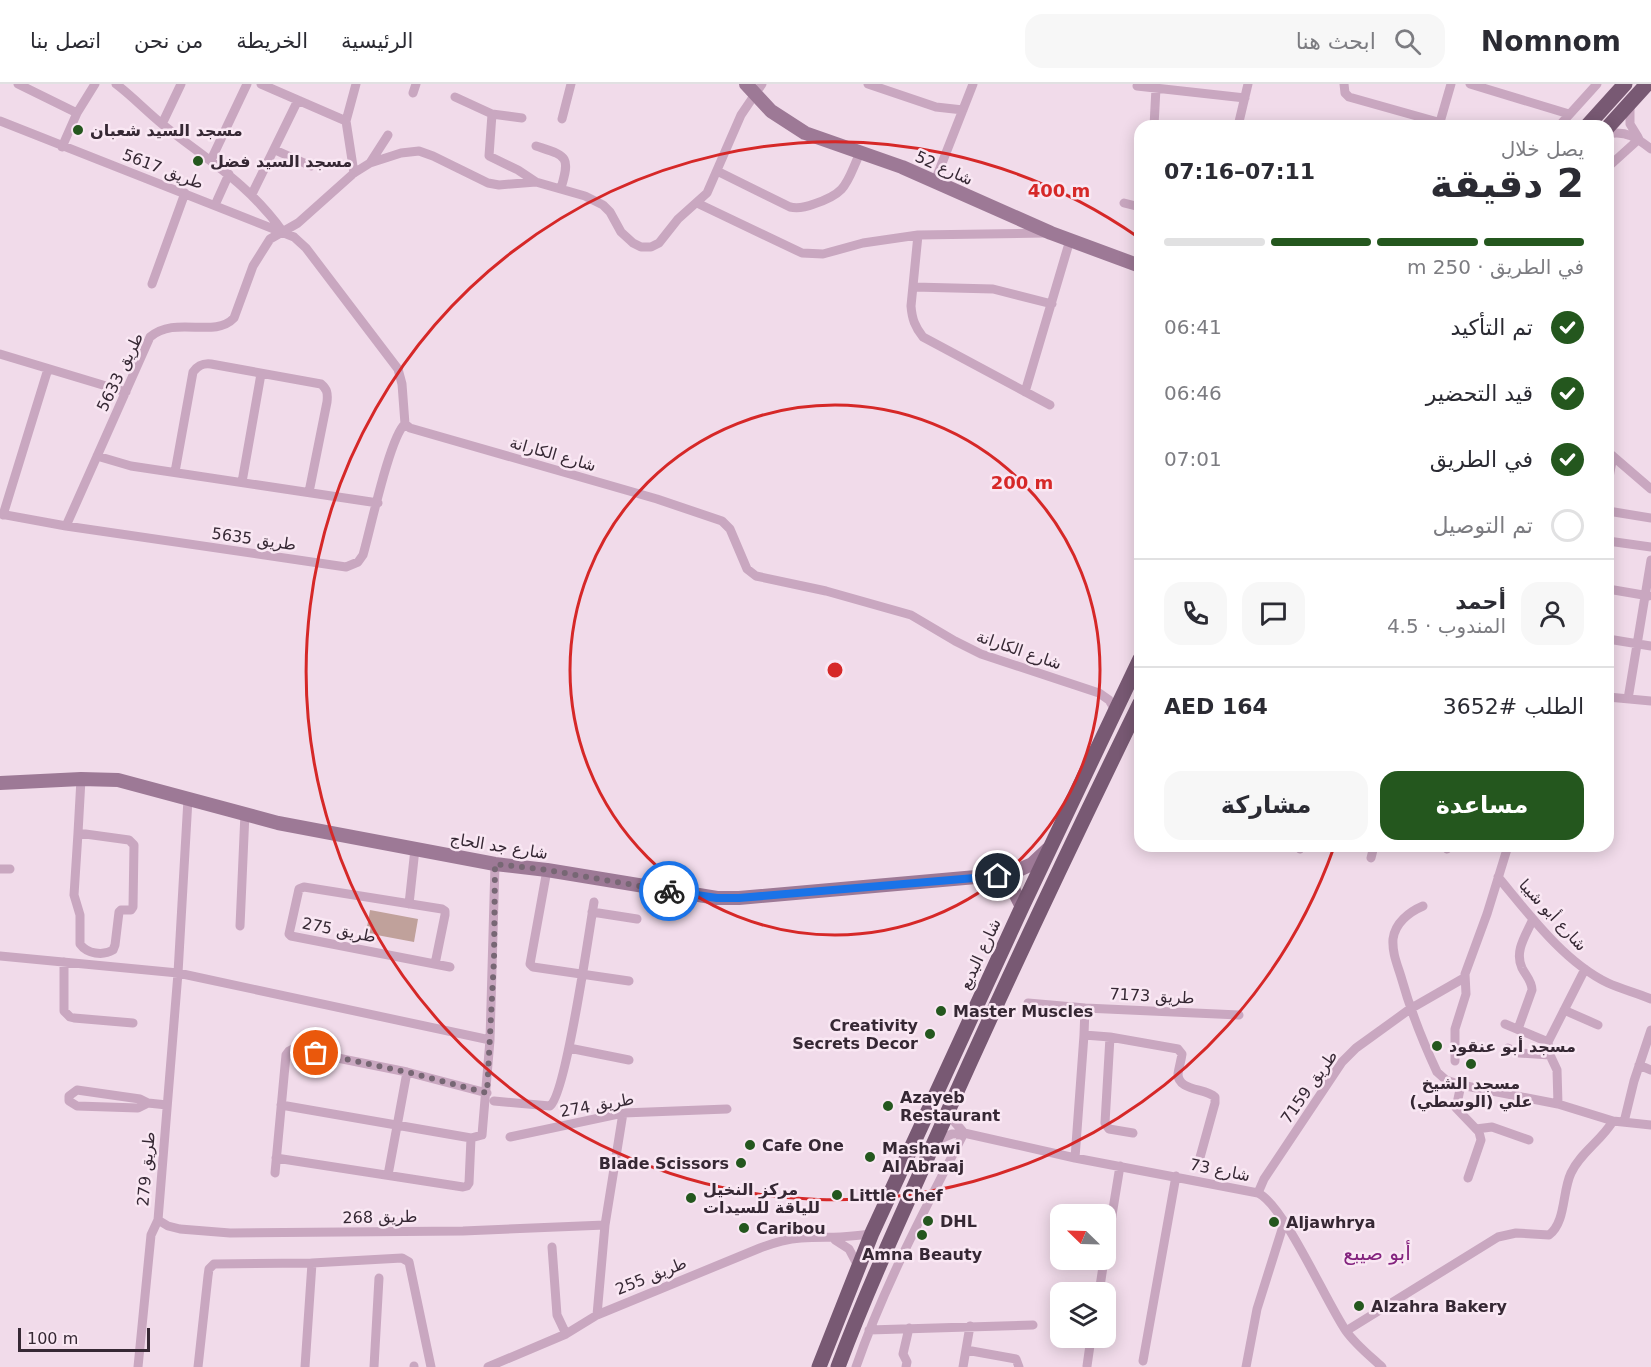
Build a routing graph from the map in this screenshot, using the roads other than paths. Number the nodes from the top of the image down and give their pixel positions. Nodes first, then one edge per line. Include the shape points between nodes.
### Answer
1 (18, 84) edge
2 (95, 84) edge
3 (181, 84) edge
4 (247, 84) edge
5 (261, 84) edge
6 (356, 84) edge
7 (571, 84) edge
8 (868, 84) edge
9 (901, 84) edge
10 (973, 84) edge
11 (1248, 84) edge
12 (1344, 84) edge
13 (1451, 84) edge
14 (1470, 84) edge
15 (1597, 84) edge
16 (1625, 84) edge
17 (1647, 84) edge
18 (120, 85) edge
19 (1137, 86) dead end
20 (754, 87) edge
21 (1156, 88) junction
22 (897, 95) junction
23 (455, 97) dead end
24 (1245, 98) junction
25 (298, 100) junction
26 (1630, 103) junction
27 (963, 110) junction
28 (77, 113) junction
29 (492, 114) junction
30 (1569, 114) junction
31 (522, 118) dead end
32 (562, 119) dead end
33 (1154, 120) edge
34 (1240, 120) edge
35 (1433, 120) edge
36 (1441, 120) edge
37 (1564, 120) edge
38 (1592, 120) edge
39 (1614, 120) edge
40 (346, 121) junction
41 (0, 122) edge
42 (162, 124) junction
43 (1614, 134) edge
44 (388, 135) dead end
45 (1639, 139) junction
46 (536, 146) dead end
47 (62, 147) junction
48 (1651, 149) edge
49 (275, 150) junction
50 (860, 153) junction
51 (211, 160) junction
52 (1614, 162) edge
53 (370, 163) junction
54 (312, 166) dead end
55 (717, 171) junction
56 (354, 173) junction
57 (229, 174) junction
58 (536, 182) junction
59 (935, 182) junction
60 (561, 188) junction
61 (185, 193) junction
62 (252, 194) junction
63 (697, 203) junction
64 (1124, 203) dead end
65 (215, 205) junction
66 (1134, 206) edge
67 (283, 232) junction
68 (1051, 233) junction
69 (918, 235) junction
70 (1070, 240) junction
71 (1134, 264) edge
72 (152, 284) dead end
73 (914, 287) junction
74 (1052, 303) junction
75 (0, 354) edge
76 (48, 369) junction
77 (261, 374) junction
78 (126, 392) junction
79 (1025, 392) junction
80 (1050, 405) dead end
81 (405, 424) junction
82 (97, 456) junction
83 (1614, 457) edge
84 (175, 472) junction
85 (242, 482) junction
86 (1651, 489) edge
87 (309, 492) junction
88 (378, 503) junction
89 (1614, 512) edge
90 (1, 515) edge
91 (1651, 518) edge
92 (66, 526) junction
93 (1614, 542) edge
94 (1651, 547) edge
95 (1651, 560) edge
96 (1614, 590) edge
97 (1648, 596) edge
98 (1614, 640) edge
99 (1637, 644) junction
100 (1651, 646) edge
101 (1134, 671) edge
102 (1126, 688) junction
103 (1099, 693) junction
104 (1614, 698) edge
105 (1628, 699) junction
106 (1651, 701) edge
107 (1115, 710) junction
108 (1134, 716) edge
109 (81, 779) junction
110 (0, 783) edge
111 (188, 799) junction
112 (246, 813) junction
113 (78, 833) junction
114 (1050, 848) junction
115 (416, 849) junction
116 (1372, 852) edge
117 (1506, 852) edge
118 (1371, 858) dead end
119 (495, 864) junction
120 (547, 870) junction
121 (998, 876) junction
122 (1498, 877) junction
123 (409, 904) junction
124 (1423, 906) dead end
125 (1022, 907) junction
126 (637, 919) dead end
127 (1533, 919) junction
128 (240, 926) dead end
129 (0, 956) edge
130 (64, 962) junction
131 (435, 964) junction
132 (450, 967) dead end
133 (1585, 969) junction
134 (178, 973) junction
135 (582, 975) junction
136 (1464, 978) junction
137 (629, 981) dead end
138 (1651, 999) edge
139 (1028, 1003) dead end
140 (1085, 1008) junction
141 (1410, 1009) junction
142 (1564, 1010) junction
143 (1239, 1015) dead end
144 (134, 1023) dead end
145 (1505, 1024) dead end
146 (1598, 1025) dead end
147 (1518, 1029) junction
148 (1651, 1030) edge
149 (1084, 1035) junction
150 (1110, 1036) junction
151 (490, 1040) junction
152 (1548, 1042) junction
153 (569, 1048) junction
154 (1508, 1048) dead end
155 (1550, 1055) junction
156 (629, 1060) dead end
157 (1455, 1061) dead end
158 (1639, 1065) junction
159 (1651, 1070) edge
160 (407, 1072) junction
161 (1461, 1085) junction
162 (88, 1092) junction
163 (487, 1093) junction
164 (123, 1097) junction
165 (494, 1101) dead end
166 (148, 1103) junction
167 (1558, 1104) junction
168 (167, 1105) junction
169 (281, 1105) junction
170 (88, 1106) junction
171 (122, 1108) junction
172 (727, 1109) dead end
173 (949, 1109) junction
174 (623, 1113) junction
175 (1613, 1121) junction
176 (1624, 1122) junction
177 (397, 1125) junction
178 (1651, 1125) edge
179 (1476, 1129) junction
180 (1133, 1132) dead end
181 (964, 1133) junction
182 (510, 1137) dead end
183 (471, 1138) junction
184 (1529, 1140) dead end
185 (934, 1142) junction
186 (276, 1158) junction
187 (1075, 1158) junction
188 (1199, 1161) dead end
189 (1120, 1166) junction
190 (275, 1173) dead end
191 (388, 1175) junction
192 (1176, 1176) junction
193 (1468, 1178) dead end
194 (1258, 1192) junction
195 (1114, 1204) edge
196 (158, 1220) junction
197 (1284, 1223) junction
198 (605, 1225) junction
199 (872, 1233) junction
200 (832, 1239) junction
201 (552, 1247) dead end
202 (312, 1263) junction
203 (858, 1266) junction
204 (379, 1278) dead end
205 (597, 1315) junction
206 (1033, 1325) dead end
207 (970, 1326) junction
208 (909, 1328) junction
209 (869, 1330) junction
210 (1346, 1331) junction
211 (566, 1334) junction
212 (1090, 1348) edge
213 (966, 1350) junction
214 (1143, 1361) dead end
215 (494, 1366) edge
216 (1087, 1366) edge
217 (138, 1367) edge
218 (198, 1367) edge
219 (304, 1367) edge
220 (374, 1367) edge
221 (431, 1367) edge
222 (819, 1367) edge
223 (838, 1367) edge
224 (856, 1367) edge
225 (906, 1367) edge
226 (963, 1367) edge
227 (1020, 1367) edge
228 (1246, 1367) edge
229 (1382, 1367) edge

1 - 28 street
2 - 28 street
3 - 42 street
4 - 51 street
5 - 25 street
6 - 40 street
7 - 32 street
8 - 22 street
9 - 22 street
10 - 27 street
11 - 24 street
12 - 35 street via 1349,97
13 - 36 street
14 - 30 street
15 - 30 street
16 - 38 main road
17 - 26 main road
18 - 42 street
19 - 21 street
20 - 50 street, شارع 52 via 771,111 795,128
20 - 55 street
21 - 24 street
21 - 33 street
22 - 27 street via 936,107
23 - 29 street
24 - 34 street
25 - 40 street
25 - 49 street
26 - 39 main road
26 - 45 street via 1630,124
27 - 59 street
28 - 47 street
29 - 31 street
29 - 58 street via 489,156
30 - 37 street
40 - 56 street
41 - 47 street, طريق 5617
42 - 51 street
43 - 45 street via 1626,133
44 - 53 street
45 - 48 street
45 - 52 street
46 - 60 street via 560,154 565,160
47 - 61 street, طريق 5617
49 - 54 street
49 - 62 street
50 - 55 street via 839,193 801,208 790,207
50 - 59 street, شارع 52
51 - 57 street
53 - 56 street
53 - 58 street via 401,153 426,153 499,185
55 - 63 street via 707,193
56 - 67 street via 305,218
57 - 62 street
57 - 65 street
58 - 60 street
59 - 68 street, شارع 52
60 - 63 street via 603,205 626,238 641,247 659,243
61 - 65 street, طريق 5617
61 - 72 street
62 - 67 street
63 - 69 street via 812,255
64 - 66 street
65 - 67 street, طريق 5617
67 - 78 street, طريق 5633 via 270,239 258,257 234,318 216,327 157,331 150,337
67 - 81 street via 306,248 398,369
68 - 69 street
68 - 70 street, شارع 52
69 - 73 street
70 - 71 street, شارع 52
70 - 74 street
73 - 74 street via 993,289
73 - 79 street via 912,317 923,337
74 - 79 street
75 - 76 street
76 - 78 street
76 - 90 street
77 - 84 street via 204,363 197,366
77 - 85 street
77 - 87 street via 326,388 326,411
78 - 82 street, طريق 5633
79 - 80 street
81 - 88 street, طريق 5635 via 392,447
81 - 103 street, شارع الكارانة via 717,519 730,529 747,569 756,576 911,615 972,650
82 - 84 street
82 - 92 street, طريق 5633
83 - 86 street
84 - 85 street
85 - 87 street
87 - 88 street
88 - 92 street, طريق 5635 via 363,555 346,567
89 - 91 street
90 - 92 street, طريق 5635
93 - 94 street
95 - 97 street
96 - 97 street
97 - 99 street
98 - 99 street
99 - 100 street
99 - 105 street
101 - 102 main road, شارع البديع
102 - 103 street, شارع الكارانة
102 - 107 main road, شارع البديع
103 - 107 street, شارع الكارانة
104 - 105 street
105 - 106 street
107 - 114 main road, شارع البديع
108 - 173 main road
109 - 110 street, شارع جد الحاج
109 - 111 street, شارع جد الحاج via 118,780
109 - 113 street
111 - 112 street, شارع جد الحاج
111 - 134 street, طريق 279
112 - 115 street, شارع جد الحاج via 278,823
112 - 128 street
113 - 113 street via 129,840 134,845 134,907 119,912 115,945 108,953 88,951 80,944 80,915 74,895
114 - 121 street, شارع جد الحاج via 1022,870
114 - 125 main road, شارع البديع
115 - 119 street, شارع جد الحاج
115 - 123 street
116 - 118 street
117 - 122 street, شارع أبو شيبا
119 - 120 street, شارع جد الحاج
119 - 151 street
120 - 121 street, شارع جد الحاج via 728,898
120 - 135 street via 530,964
121 - 125 street via 1011,885
122 - 127 street, شارع أبو شيبا
122 - 136 street
123 - 131 street, طريق 275 via 445,911
123 - 131 street, طريق 275 via 301,886 289,934
124 - 141 street via 1410,911 1393,937
125 - 199 main road, شارع البديع
126 - 135 street via 593,907
127 - 133 street, شارع أبو شيبا
127 - 147 street via 1518,956 1532,985
129 - 130 street
130 - 134 street
130 - 144 street via 66,1014
131 - 132 street, طريق 275
133 - 138 street, شارع أبو شيبا
133 - 142 street
134 - 151 street
134 - 168 street, طريق 279
135 - 137 street
135 - 153 street
136 - 141 street, طريق 7159
136 - 157 street via 1466,994 1455,1029
139 - 140 street, طريق 7173
140 - 143 street, طريق 7173
140 - 149 street
141 - 161 street via 1437,1072
141 - 194 street, طريق 7159 via 1342,1062
142 - 146 street
142 - 152 street
145 - 147 street
147 - 152 street
148 - 158 street
149 - 150 street
149 - 187 street
150 - 180 street via 1105,1123 1108,1129
150 - 188 street via 1179,1048 1180,1082 1215,1097
151 - 163 street
152 - 155 street
153 - 156 street
153 - 165 street via 556,1099 550,1106
154 - 155 street via 1519,1053
155 - 167 street via 1557,1070
158 - 159 street
158 - 176 street
160 - 163 street
160 - 169 street via 293,1049 286,1055
160 - 177 street
161 - 167 street
161 - 179 street via 1456,1108
162 - 164 street
162 - 170 street
162 - 170 street via 77,1090 69,1096 73,1105
163 - 183 street via 482,1136
164 - 166 street
164 - 171 street
166 - 168 street
166 - 171 street via 138,1108
167 - 175 street
168 - 196 street, طريق 279
169 - 177 street
169 - 186 street
170 - 171 street
172 - 174 street, طريق 274
173 - 181 street
173 - 185 main road
174 - 182 street, طريق 274
174 - 198 street
175 - 176 street
175 - 210 street via 1570,1173 1558,1222 1549,1235 1516,1233 1497,1237
176 - 178 street
177 - 183 street
177 - 191 street
179 - 184 street via 1492,1127
179 - 193 street via 1481,1140
181 - 185 street, شارع 73
181 - 187 street, شارع 73
181 - 209 street
183 - 191 street via 467,1186
185 - 223 main road
186 - 190 street
186 - 191 street
187 - 189 street, شارع 73
189 - 192 street, شارع 73
189 - 195 street
192 - 194 street, شارع 73
192 - 214 street
194 - 197 street, شارع 73 via 1269,1200
196 - 198 street, طريق 268 via 168,1227 230,1233 463,1232
196 - 217 street, طريق 279 via 151,1235
197 - 210 street, شارع 73
197 - 228 street via 1257,1309
198 - 205 street
199 - 200 street, طريق 255
199 - 203 main road, شارع البديع
200 - 203 street via 849,1249
200 - 205 street, طريق 255 via 780,1241
201 - 211 street via 557,1315
202 - 218 street via 214,1264 209,1269
202 - 219 street
202 - 221 street via 407,1260
203 - 222 main road, شارع البديع
204 - 220 street
205 - 211 street, طريق 255
206 - 207 street
207 - 208 street
207 - 213 street
208 - 209 street
208 - 225 street via 903,1354
209 - 224 street
210 - 229 street, شارع 73
211 - 215 street, طريق 255
212 - 216 street
213 - 226 street
213 - 227 street via 1016,1359

